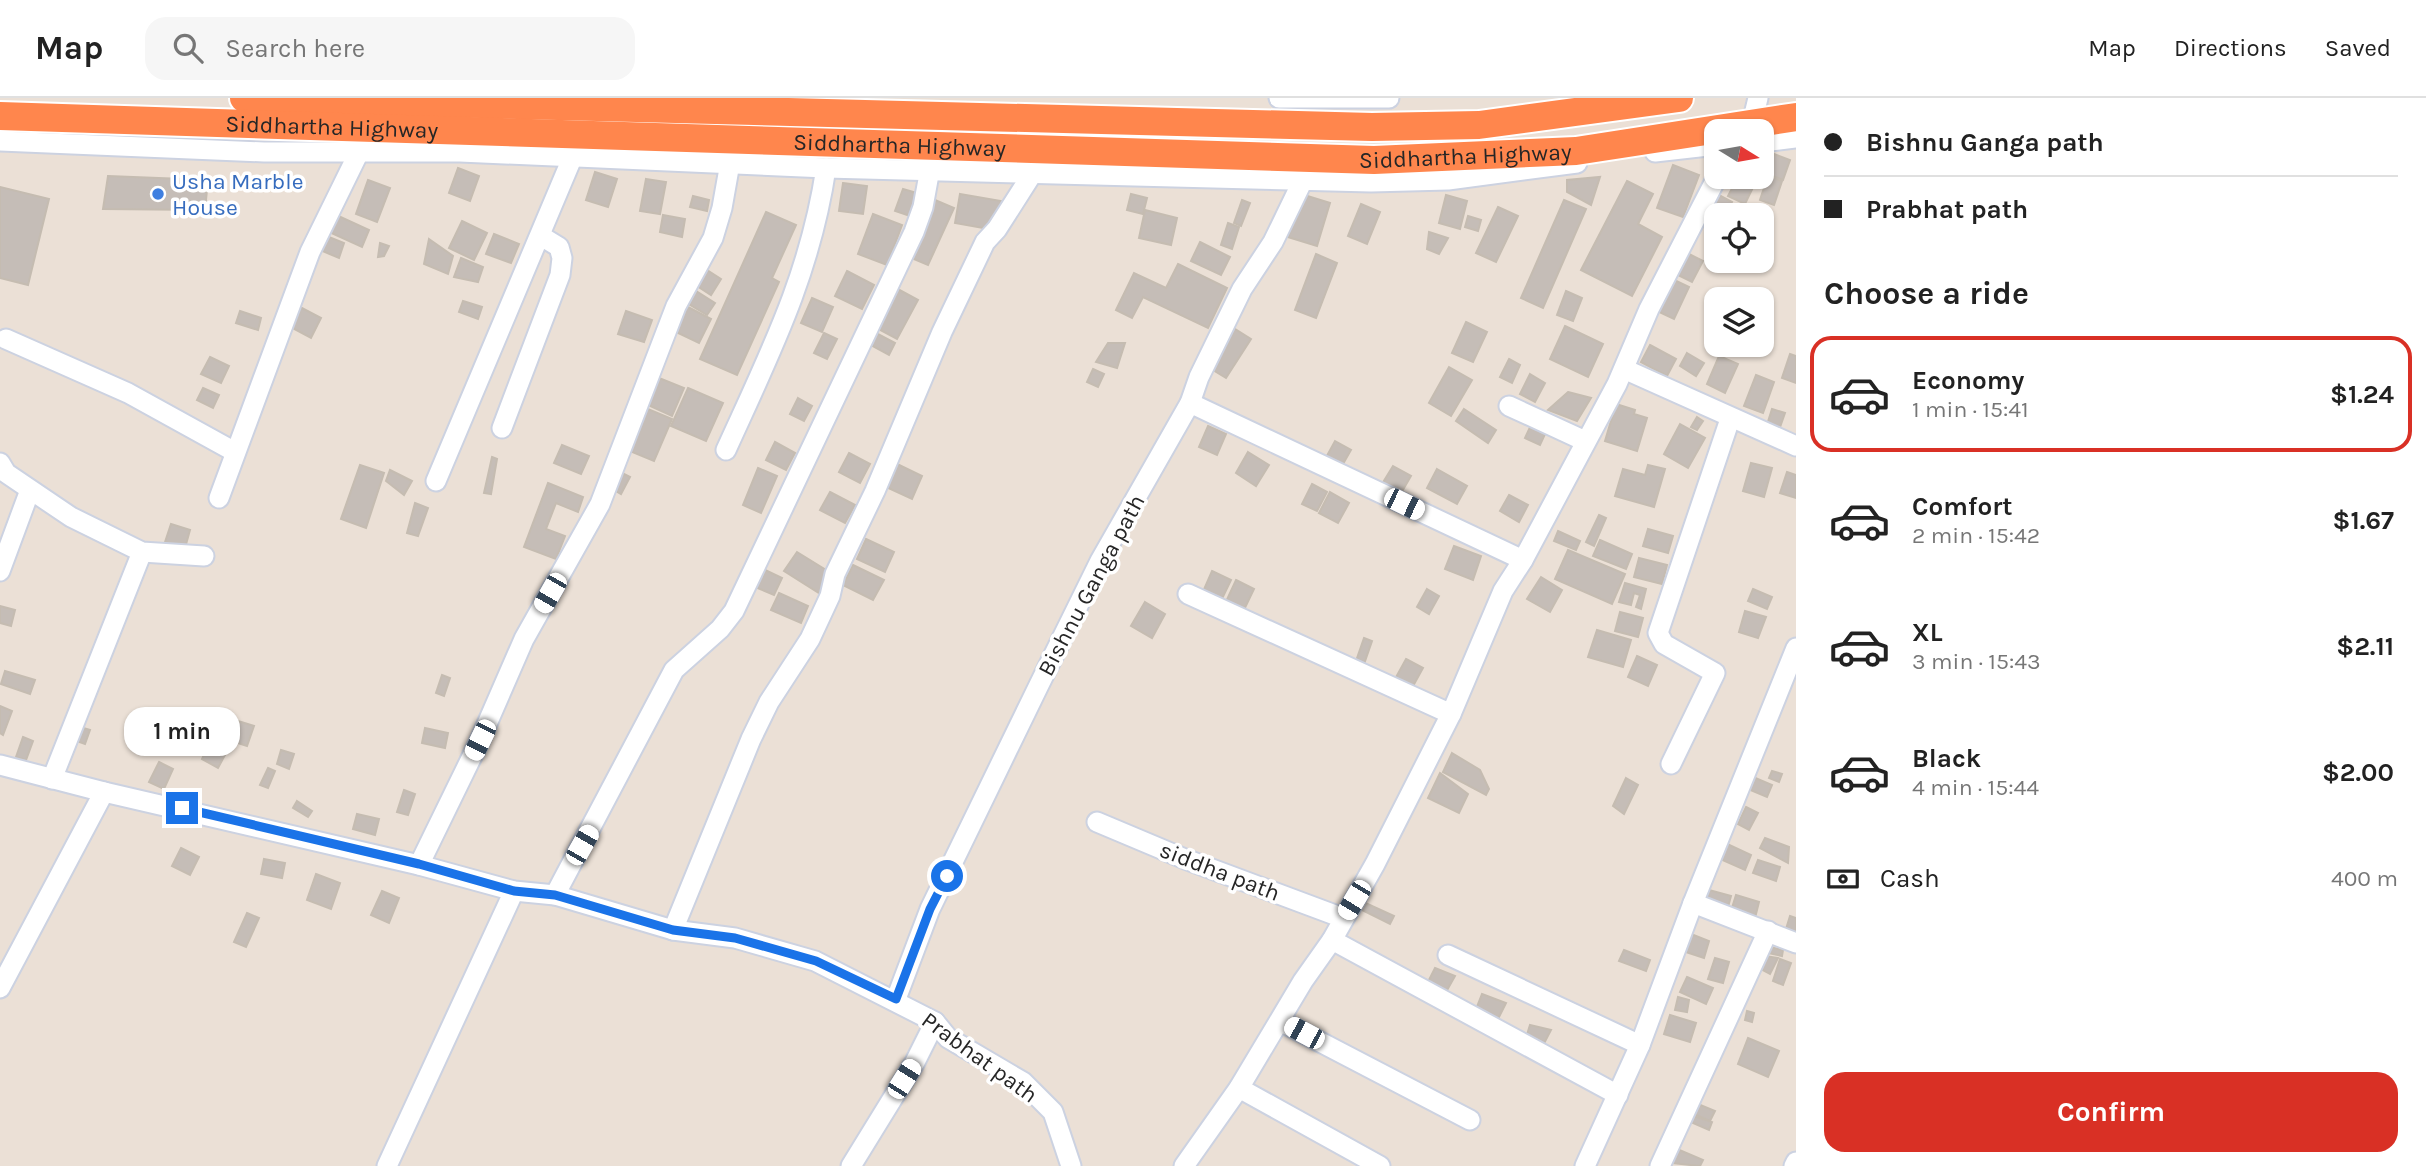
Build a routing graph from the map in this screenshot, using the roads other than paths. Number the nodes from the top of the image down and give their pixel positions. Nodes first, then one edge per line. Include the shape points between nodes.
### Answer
1 (244, 98) edge
2 (1279, 98) edge
3 (1389, 98) edge
4 (1679, 98) edge
5 (1328, 99) edge
6 (263, 112) edge
7 (0, 116) edge
8 (1796, 117) edge
9 (1774, 120) edge
10 (1774, 130) edge
11 (1704, 131) edge
12 (1796, 138) edge
13 (0, 141) edge
14 (1704, 147) edge
15 (360, 150) junction
16 (573, 156) junction
17 (730, 163) junction
18 (826, 168) junction
19 (930, 169) junction
20 (1034, 171) junction
21 (1303, 180) junction
22 (1711, 189) edge
23 (541, 236) junction
24 (6, 338) dead end
25 (1624, 369) junction
26 (1190, 403) junction
27 (1509, 406) dead end
28 (1730, 419) junction
29 (502, 428) dead end
30 (1585, 441) junction
31 (1796, 446) edge
32 (726, 450) dead end
33 (235, 452) junction
34 (0, 463) edge
35 (436, 481) dead end
36 (30, 490) junction
37 (219, 498) dead end
38 (142, 552) junction
39 (204, 556) dead end
40 (1523, 560) junction
41 (0, 571) edge
42 (1188, 594) dead end
43 (1796, 648) edge
44 (1451, 714) junction
45 (1671, 764) dead end
46 (0, 765) edge
47 (52, 779) junction
48 (104, 792) junction
49 (1097, 822) dead end
50 (419, 864) junction
51 (514, 891) junction
52 (555, 895) junction
53 (1693, 903) junction
54 (1343, 918) junction
55 (673, 930) junction
56 (1768, 931) junction
57 (1332, 940) junction
58 (1796, 943) edge
59 (1448, 955) dead end
60 (0, 988) edge
61 (896, 999) junction
62 (1280, 1021) junction
63 (935, 1022) junction
64 (1640, 1045) junction
65 (1239, 1088) junction
66 (1618, 1095) junction
67 (1470, 1120) dead end
68 (387, 1166) edge
69 (851, 1166) edge
70 (1070, 1166) edge
71 (1184, 1166) edge
72 (1380, 1166) edge
73 (1585, 1166) edge
74 (1660, 1166) edge

1 - 6 highway, Siddhartha Highway
2 - 5 street
3 - 5 street
4 - 6 highway, Siddhartha Highway via 1479,125 1372,127
6 - 7 highway, Siddhartha Highway
6 - 11 highway, Siddhartha Highway via 1374,160 1576,151
8 - 9 highway, Siddhartha Highway
10 - 12 street
13 - 15 street via 264,152
14 - 21 street via 1448,180
15 - 16 street
15 - 33 street via 310,252
16 - 17 street
16 - 23 street
17 - 18 street
17 - 50 street via 713,238 676,306 600,504 524,639
18 - 19 street
18 - 32 street via 818,221 795,297
19 - 20 street
19 - 52 street via 914,232 734,611 674,670
20 - 21 street
20 - 55 street via 985,242 942,332 815,628 751,739
21 - 26 street, Bishnu Ganga path via 1273,242 1242,289
22 - 25 street via 1649,309
23 - 29 street via 559,247 560,275
23 - 35 street
24 - 33 street via 128,393
25 - 28 street
25 - 30 street
26 - 40 street
26 - 61 street, Bishnu Ganga path via 1100,561 930,909
27 - 30 street
28 - 31 street
28 - 45 street via 1658,634 1664,644 1715,673
30 - 40 street
33 - 37 street
34 - 36 street
36 - 38 street via 71,517
36 - 41 street
38 - 39 street
38 - 47 street
40 - 44 street via 1485,629
42 - 44 street
43 - 53 street
44 - 54 street
46 - 47 street, Prabhat path
47 - 48 street, Prabhat path
48 - 50 street, Prabhat path
48 - 60 street
49 - 54 street, siddha path
50 - 51 street, Prabhat path
51 - 52 street, Prabhat path
51 - 68 street
52 - 55 street, Prabhat path
53 - 56 street
53 - 64 street
54 - 57 street
55 - 61 street, Prabhat path via 735,938 816,961
56 - 58 street
56 - 74 street
57 - 62 street
57 - 66 street
59 - 64 street
61 - 63 street, Prabhat path
62 - 65 street
62 - 67 street
63 - 69 street
63 - 70 street, Prabhat path via 948,1038 1023,1082 1053,1112
64 - 66 street
65 - 71 street
65 - 72 street
66 - 73 street

